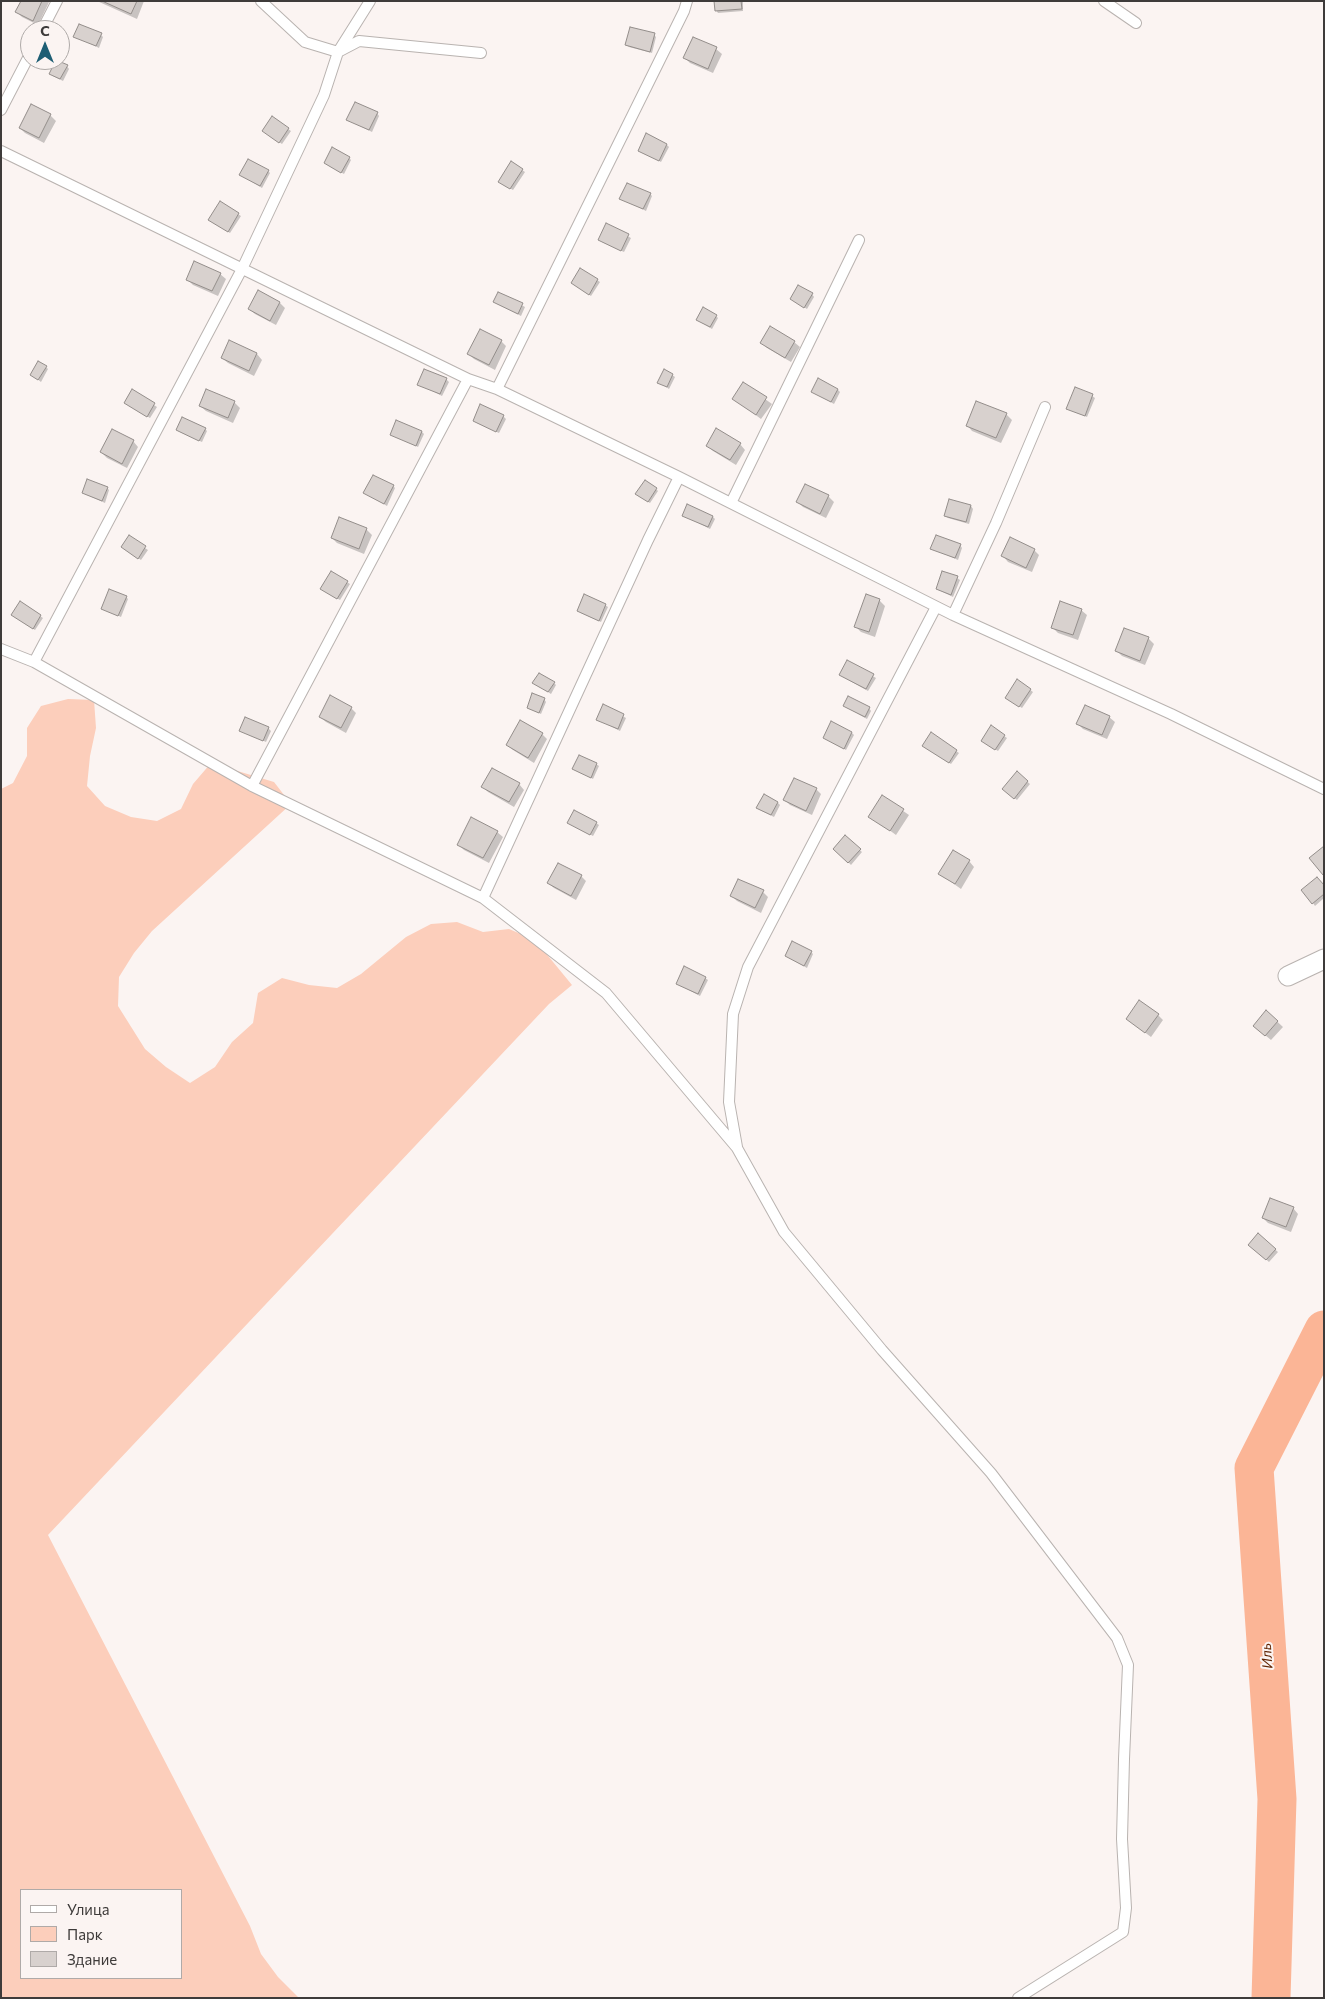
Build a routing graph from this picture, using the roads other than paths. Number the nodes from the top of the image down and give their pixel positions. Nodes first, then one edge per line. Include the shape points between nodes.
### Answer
1 (57, 1) edge
2 (261, 1) edge
3 (370, 1) edge
4 (687, 1) edge
5 (1104, 1) edge
6 (47, 20) edge
7 (1136, 23) dead end
8 (338, 52) junction
9 (481, 53) dead end
10 (22, 70) edge
11 (1, 110) edge
12 (1, 151) edge
13 (859, 240) dead end
14 (242, 269) junction
15 (468, 379) junction
16 (497, 389) junction
17 (1046, 407) dead end
18 (679, 477) junction
19 (731, 503) junction
20 (936, 607) junction
21 (953, 615) junction
22 (1, 648) edge
23 (34, 662) junction
24 (252, 786) junction
25 (1324, 789) edge
26 (483, 898) junction
27 (1324, 959) edge
28 (1288, 976) dead end
29 (737, 1148) junction
30 (1018, 1998) edge

1 - 6 lane
2 - 8 lane via 305,42
3 - 8 lane
4 - 16 lane
5 - 7 lane
8 - 9 lane via 359,41
8 - 14 lane via 324,95
10 - 11 lane
12 - 14 lane
13 - 19 lane
14 - 15 lane
14 - 23 lane
15 - 16 lane
15 - 24 lane
16 - 18 lane
17 - 21 lane
18 - 19 lane
18 - 26 lane
19 - 20 lane
20 - 21 lane
20 - 29 lane via 748,967 733,1014 729,1102
21 - 25 lane via 1171,714
22 - 23 lane
23 - 24 lane
24 - 26 lane
26 - 29 lane via 606,993
27 - 28 street
29 - 30 lane via 784,1232 882,1350 991,1472 1117,1638 1128,1665 1122,1839 1126,1908 1123,1932

